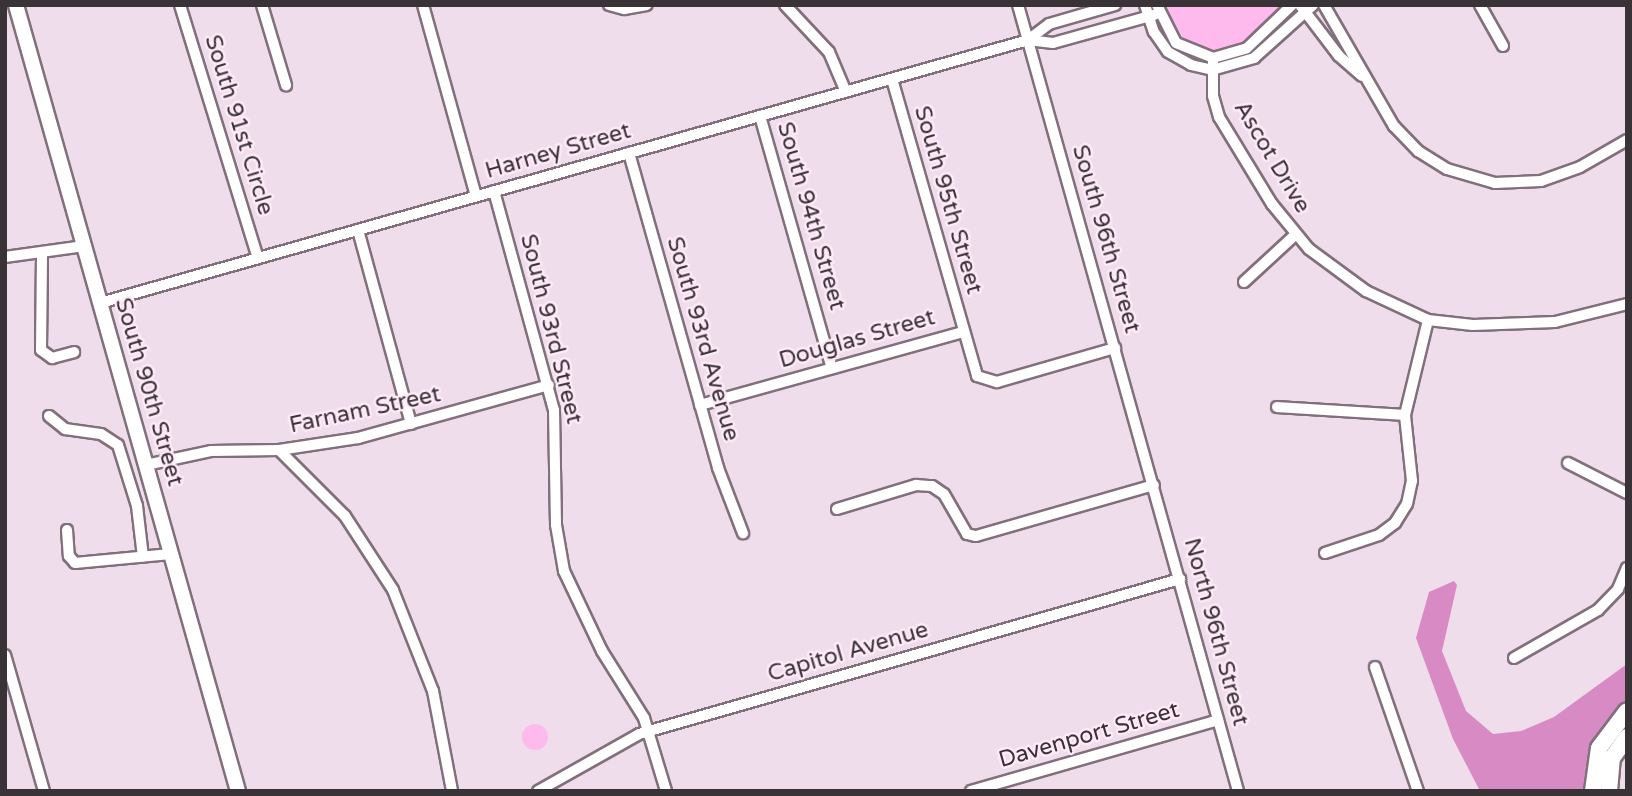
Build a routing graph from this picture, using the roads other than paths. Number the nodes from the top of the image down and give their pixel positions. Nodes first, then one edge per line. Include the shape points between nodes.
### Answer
1 (16, 5) edge
2 (180, 5) edge
3 (262, 5) edge
4 (423, 5) edge
5 (609, 5) edge
6 (647, 5) edge
7 (785, 5) edge
8 (1018, 5) edge
9 (1115, 5) edge
10 (1145, 5) edge
11 (1292, 5) edge
12 (1324, 5) edge
13 (1479, 5) edge
14 (1306, 8) edge
15 (1155, 12) edge
16 (1028, 40) junction
17 (1503, 46) dead end
18 (1213, 64) junction
19 (892, 79) junction
20 (1366, 79) junction
21 (286, 85) dead end
22 (846, 92) junction
23 (761, 116) junction
24 (1626, 142) edge
25 (629, 153) junction
26 (494, 191) junction
27 (476, 197) junction
28 (358, 230) junction
29 (1295, 235) junction
30 (84, 246) junction
31 (38, 255) junction
32 (5, 257) edge
33 (258, 258) junction
34 (1244, 282) dead end
35 (100, 303) junction
36 (1627, 303) edge
37 (1428, 320) junction
38 (964, 332) junction
39 (1115, 348) junction
40 (74, 352) dead end
41 (832, 368) junction
42 (548, 385) junction
43 (700, 405) junction
44 (1277, 407) dead end
45 (1405, 415) junction
46 (49, 416) dead end
47 (411, 424) junction
48 (279, 450) junction
49 (1568, 463) dead end
50 (146, 465) junction
51 (1154, 485) junction
52 (1627, 493) edge
53 (837, 509) dead end
54 (67, 530) dead end
55 (743, 533) dead end
56 (171, 554) junction
57 (1325, 554) dead end
58 (143, 557) junction
59 (1627, 568) edge
60 (1180, 579) junction
61 (5, 655) edge
62 (1514, 657) dead end
63 (1374, 667) dead end
64 (1627, 711) edge
65 (1218, 720) junction
66 (649, 731) junction
67 (1627, 737) edge
68 (44, 791) edge
69 (238, 791) edge
70 (452, 791) edge
71 (538, 791) edge
72 (666, 791) edge
73 (971, 791) edge
74 (1238, 791) edge
75 (1418, 791) edge
76 (1593, 791) edge
77 (1609, 791) edge

1 - 30 main road, South 90th Street
2 - 33 street, South 91st Circle
3 - 21 street
4 - 27 street
5 - 6 street via 624,9
7 - 22 street via 829,52
8 - 16 street, South 96th Street
9 - 16 street via 1049,24
10 - 15 street
11 - 18 street via 1247,48
12 - 20 street
13 - 17 street
14 - 18 street via 1254,58
14 - 20 street via 1339,56
15 - 16 street via 1053,43
15 - 18 street via 1176,43
16 - 19 street, Harney Street
16 - 39 street, South 96th Street
18 - 29 street, Ascot Drive via 1219,117
19 - 22 street, Harney Street
19 - 38 street, South 95th Street
20 - 24 street via 1411,145 1447,169 1479,180 1510,184 1556,177
22 - 23 street, Harney Street
23 - 25 street, Harney Street
23 - 41 street, South 94th Street
25 - 26 street, Harney Street
25 - 43 street, South 93rd Avenue
26 - 27 street, Harney Street
26 - 42 street, South 93rd Street
27 - 28 street, Harney Street
28 - 33 street, Harney Street
28 - 47 street
29 - 34 street, Ascot Drive
29 - 37 street, Ascot Drive via 1347,279
30 - 31 street
30 - 35 main road, South 90th Street
31 - 32 street
31 - 40 street via 43,353 52,358
33 - 35 street, Harney Street
35 - 50 main road, South 90th Street
36 - 37 street, Ascot Drive via 1536,324
37 - 45 street
38 - 39 street, Douglas Street via 975,372 990,383
38 - 41 street, Douglas Street
39 - 51 street, South 96th Street
41 - 43 street, Douglas Street
42 - 47 street, Farnam Street
42 - 66 street, South 93rd Street via 557,438 559,550 576,601
43 - 55 street, South 93rd Avenue
44 - 45 street
45 - 57 street via 1412,481 1402,514 1378,535
46 - 58 street via 65,429 102,434 118,445 137,506
47 - 48 street, Farnam Street
48 - 50 street, Farnam Street via 211,452
48 - 70 street via 345,516 379,566 418,644 440,717
49 - 52 street
50 - 56 main road, South 90th Street
51 - 53 street via 976,536 967,534 944,494 932,486 916,485
51 - 60 street, North 96th Street
54 - 58 street via 69,556 75,564
56 - 58 street
56 - 69 main road, South 90th Street
59 - 62 street via 1618,589 1598,611
60 - 65 street, North 96th Street
60 - 66 street, Capitol Avenue
61 - 68 street
63 - 75 street
64 - 76 highway via 1599,748
65 - 73 street, Davenport Street
65 - 74 street, North 96th Street
66 - 71 street, Capitol Avenue
66 - 72 street, South 93rd Street
67 - 77 highway via 1612,758

